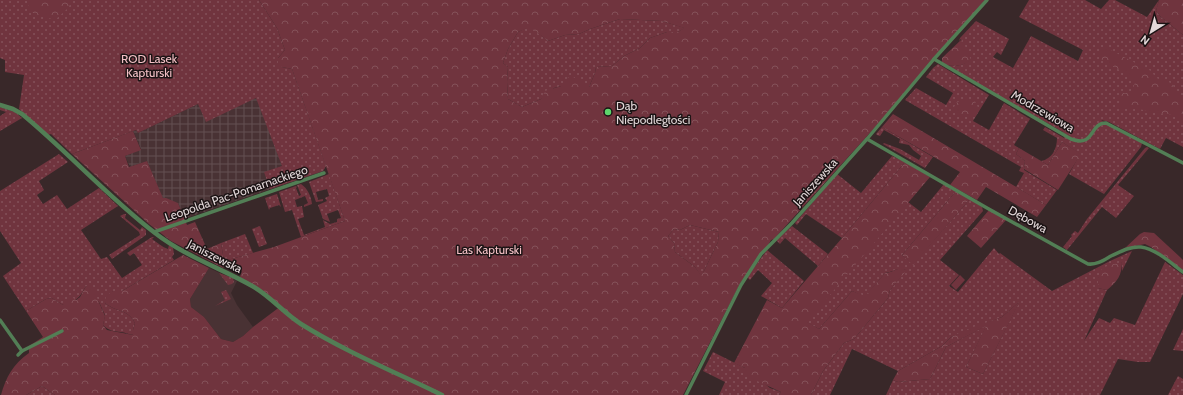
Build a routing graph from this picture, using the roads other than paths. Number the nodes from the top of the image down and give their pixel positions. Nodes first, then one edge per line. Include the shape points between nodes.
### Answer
1 (987, 0) edge
2 (934, 59) junction
3 (0, 105) edge
4 (867, 139) junction
5 (1183, 163) edge
6 (324, 173) dead end
7 (154, 232) junction
8 (1183, 272) edge
9 (0, 320) edge
10 (62, 331) dead end
11 (22, 351) junction
12 (18, 355) dead end
13 (442, 395) edge
14 (686, 395) edge

1 - 2 street, Janiszewska
2 - 4 street, Janiszewska
2 - 5 street, Modrzewiowa via 1071,139 1084,141 1099,125 1106,123
3 - 7 street, Janiszewska via 22,114
4 - 8 street, Dębowa via 1088,264 1141,247 1154,252
4 - 14 street, Janiszewska via 769,245 752,267
6 - 7 street, Leopolda Pac-Pomarnackiego
7 - 13 street, Janiszewska via 195,259 254,288 313,331
9 - 11 street
10 - 11 street
11 - 12 street

